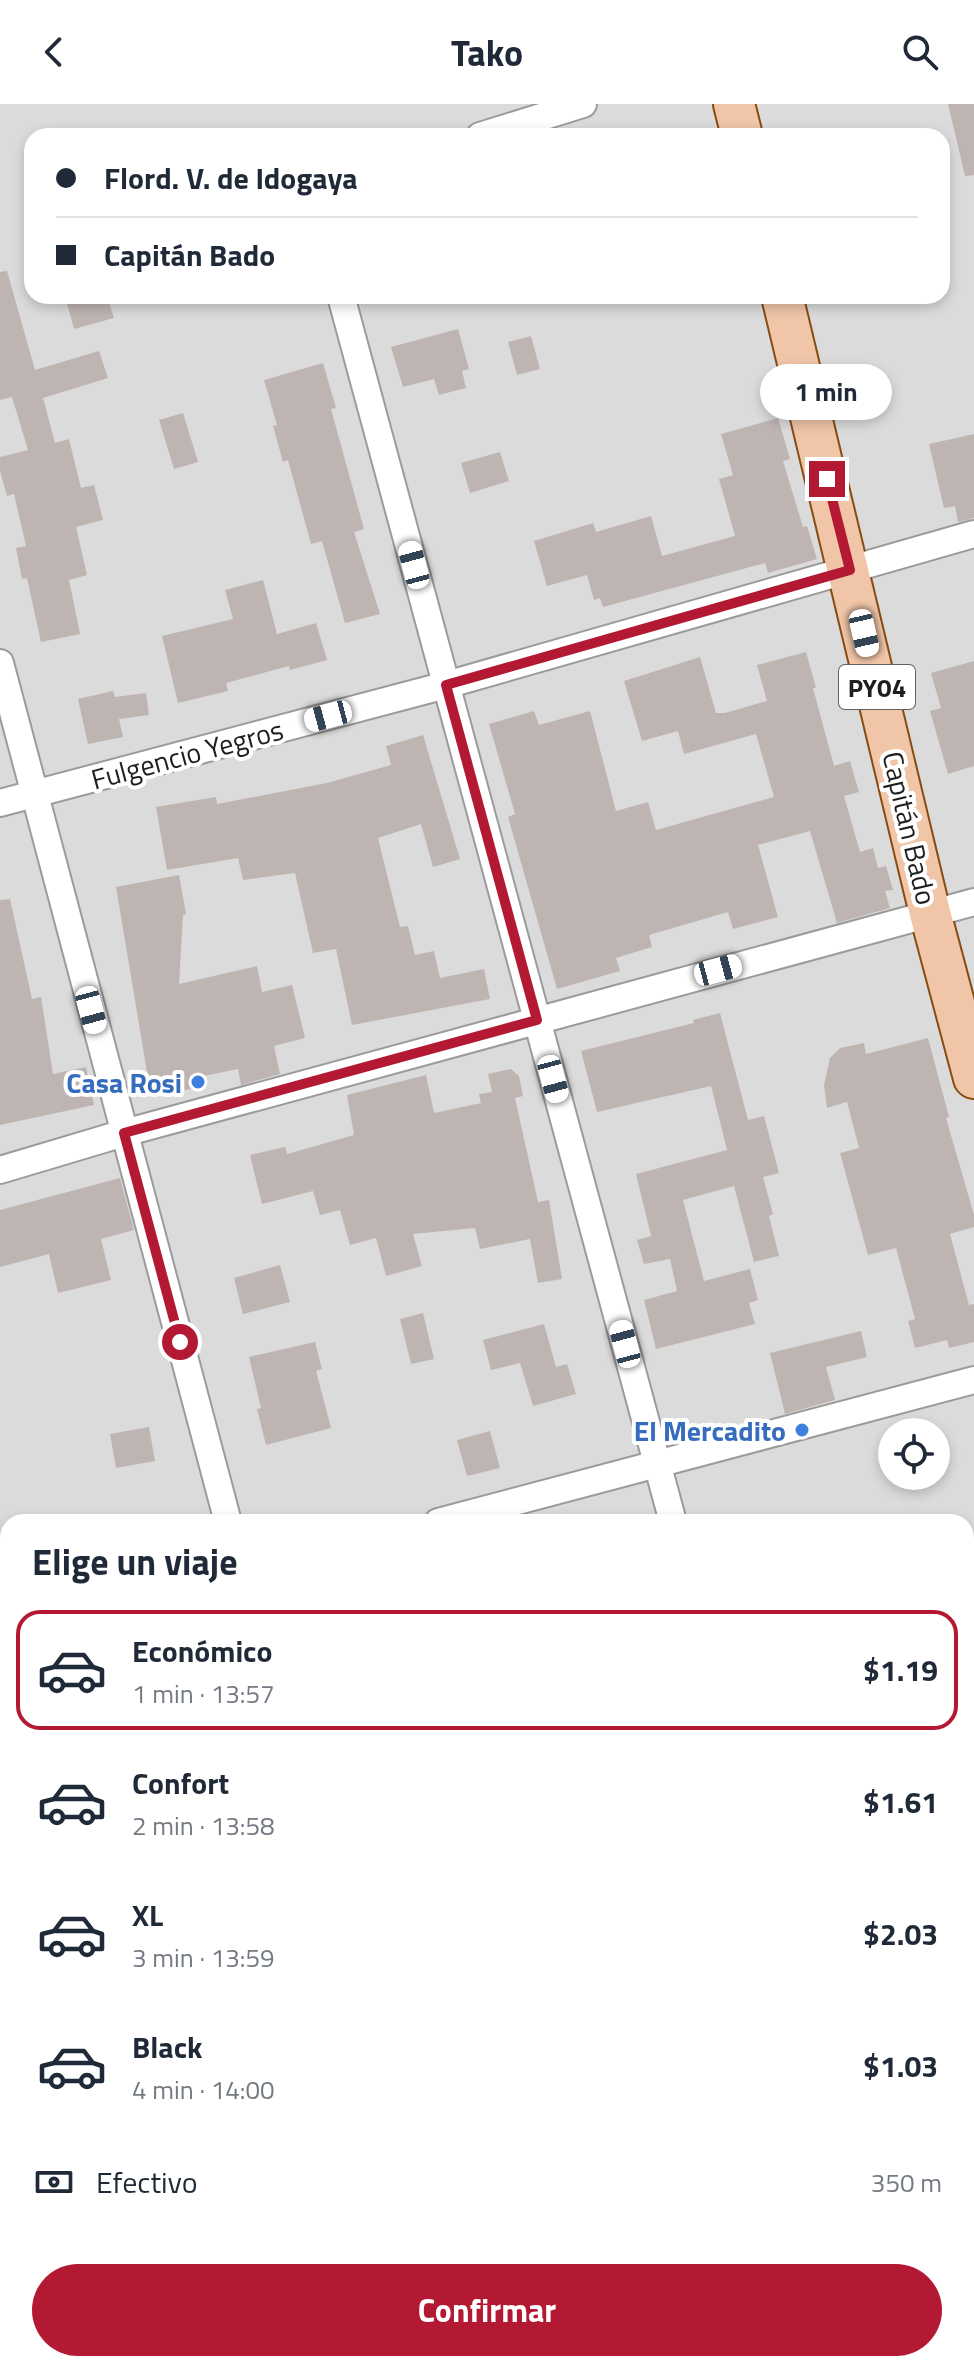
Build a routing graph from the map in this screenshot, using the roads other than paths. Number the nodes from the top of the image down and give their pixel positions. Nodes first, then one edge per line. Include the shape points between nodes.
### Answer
1 (583, 104) edge
2 (734, 104) edge
3 (506, 128) edge
4 (740, 128) edge
5 (343, 304) edge
6 (784, 304) edge
7 (974, 534) edge
8 (850, 570) junction
9 (0, 663) edge
10 (446, 685) junction
11 (33, 794) junction
12 (0, 803) edge
13 (974, 902) edge
14 (930, 913) junction
15 (537, 1020) junction
16 (974, 1078) edge
17 (124, 1133) junction
18 (0, 1170) edge
19 (974, 1380) edge
20 (657, 1463) junction
21 (226, 1514) edge
22 (468, 1514) edge
23 (671, 1514) edge

1 - 3 street
2 - 4 main road
5 - 10 street
6 - 8 main road, Capitán Bado / PY04
7 - 8 street, Fulgencio Yegros
8 - 10 street, Fulgencio Yegros
8 - 14 main road, Capitán Bado / PY04
9 - 11 street
10 - 11 street, Fulgencio Yegros
10 - 15 street
11 - 12 street, Fulgencio Yegros
11 - 17 street
13 - 14 street
14 - 15 street
14 - 16 main road, Capitán Bado / PY04
15 - 17 street
15 - 20 street
17 - 18 street
17 - 21 street
19 - 20 street
20 - 22 street
20 - 23 street

